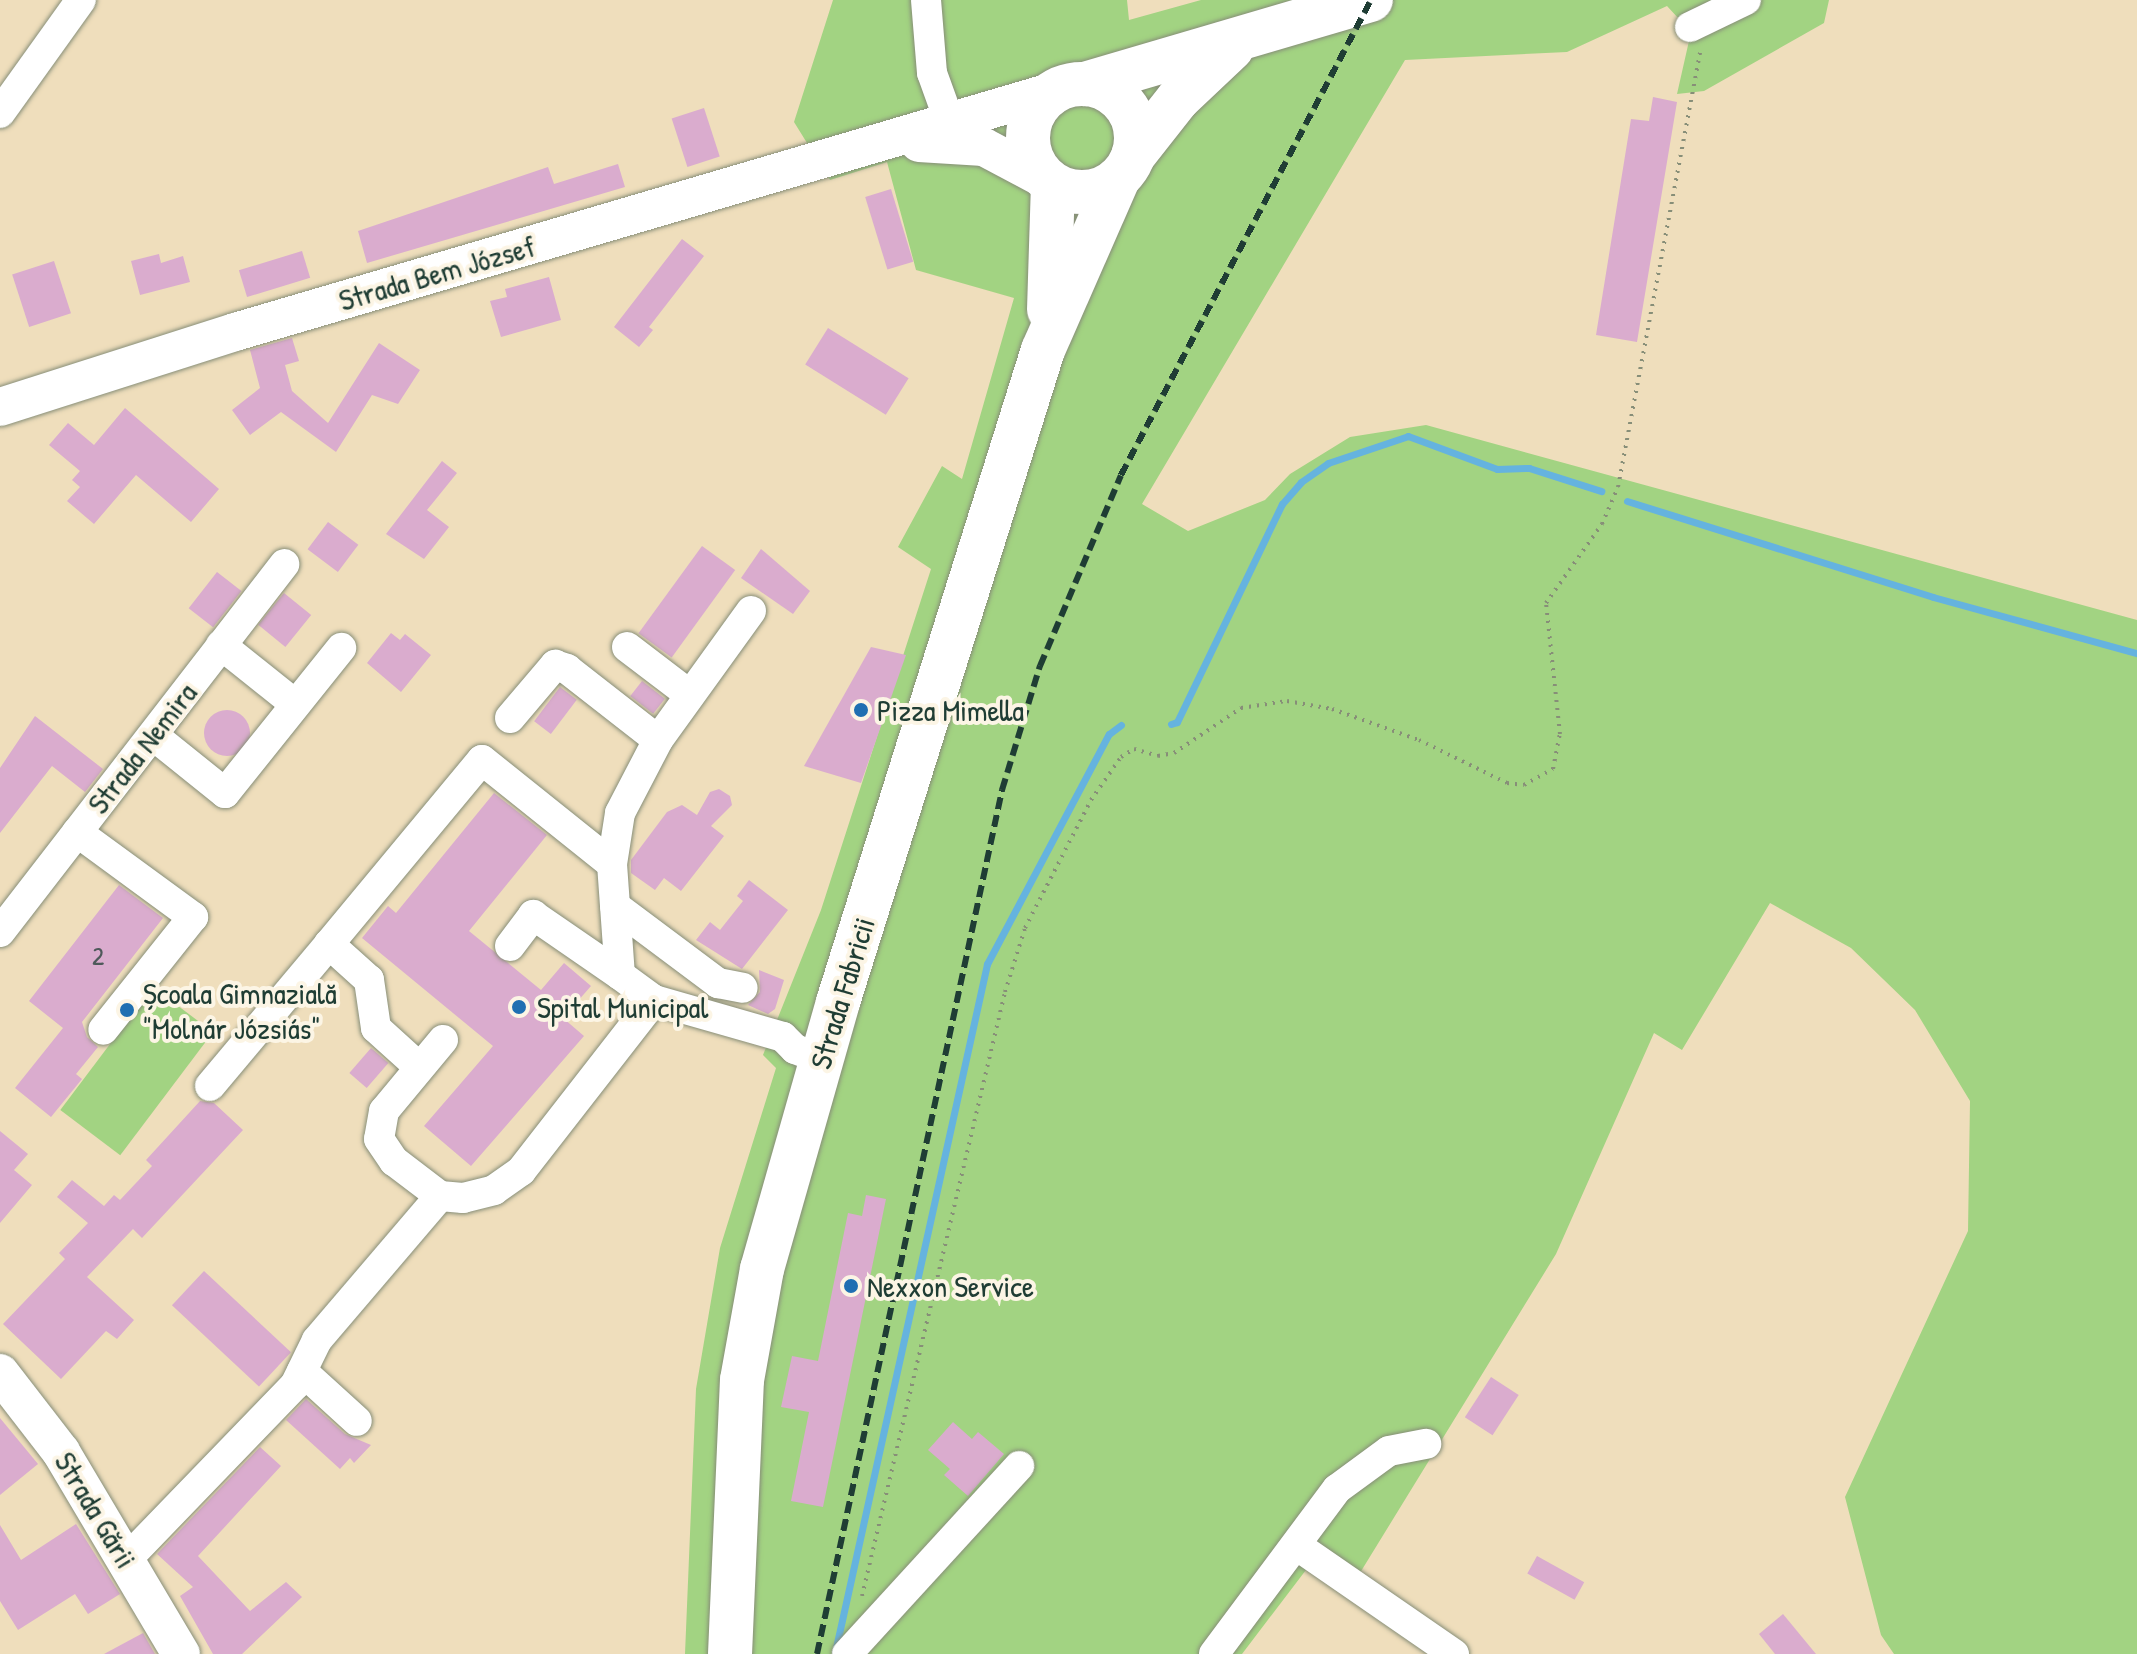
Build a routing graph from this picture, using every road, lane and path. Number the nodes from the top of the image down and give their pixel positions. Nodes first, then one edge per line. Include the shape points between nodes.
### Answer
1 (81, 0) edge
2 (926, 0) edge
3 (1371, 0) edge
4 (1746, 0) edge
5 (1698, 25) joint
6 (1237, 43) junction
7 (1071, 87) junction
8 (0, 113) edge
9 (950, 123) junction
10 (876, 145) junction
11 (1126, 168) junction
12 (1051, 183) junction
13 (1043, 350) junction
14 (0, 407) edge
15 (284, 564) dead end
16 (751, 611) dead end
17 (221, 645) junction
18 (627, 647) dead end
19 (341, 648) dead end
20 (690, 695) junction
21 (295, 704) junction
22 (510, 718) dead end
23 (154, 736) junction
24 (658, 740) junction
25 (77, 832) junction
26 (612, 864) junction
27 (615, 906) junction
28 (0, 932) edge
29 (329, 944) junction
30 (510, 946) dead end
31 (620, 975) junction
32 (743, 988) dead end
33 (647, 1008) junction
34 (103, 1030) dead end
35 (443, 1040) dead end
36 (808, 1054) junction
37 (419, 1067) junction
38 (210, 1086) dead end
39 (440, 1196) junction
40 (302, 1371) junction
41 (0, 1373) edge
42 (357, 1421) dead end
43 (1426, 1444) dead end
44 (1019, 1466) dead end
45 (1296, 1545) junction
46 (126, 1560) junction
47 (857, 1618) joint
48 (181, 1654) edge
49 (730, 1654) edge
50 (847, 1654) edge
51 (1214, 1654) edge
52 (1454, 1654) edge

1 - 8 street
2 - 9 street via 932,73
3 - 6 highway, Strada Bem József
4 - 5 street
5 - 47 path via 1618,487 1602,524 1546,603 1560,734 1553,769 1524,785 1507,783 1404,735 1332,709 1287,701 1241,708 1174,753 1158,756 1134,749 1121,757 1091,800 1025,928 1005,992
6 - 7 highway, Strada Bem József
6 - 11 highway, Strada Bem József via 1178,99
7 - 9 main road, Strada Bem József
7 - 11 highway via 1101,88 1127,108 1135,131
7 - 12 highway via 1035,112 1029,127 1031,158
9 - 10 main road, Strada Bem József
10 - 12 main road, Strada Bem József via 948,141 984,147
10 - 14 main road, Strada Bem József via 235,332
11 - 12 highway via 1083,193
11 - 13 highway, Strada Fabricii
12 - 13 highway, Strada Fabricii via 1053,282
13 - 36 highway, Strada Fabricii
15 - 17 street, Strada Nemira
16 - 20 street
17 - 21 street
17 - 23 street, Strada Nemira
18 - 20 street
19 - 21 street
20 - 24 street
21 - 23 street via 225,793
22 - 24 street via 551,666 561,666
23 - 25 street, Strada Nemira
24 - 26 street via 620,813
25 - 28 street, Strada Nemira
25 - 34 street via 193,917
26 - 27 street
26 - 29 street via 482,760
27 - 31 street
27 - 32 street via 718,983
29 - 37 street via 369,980 376,1028
29 - 38 street
30 - 31 street via 533,915
31 - 33 street
33 - 36 street via 783,1037
33 - 39 street via 521,1171 486,1193
35 - 37 street
36 - 49 highway, Strada Fabricii via 742,1380
37 - 39 street via 384,1111 379,1139 394,1161
39 - 40 street via 317,1340
40 - 42 street
40 - 46 street via 295,1385
41 - 46 main road, Strada Gării via 44,1426
43 - 45 street via 1389,1451 1366,1463 1337,1489
44 - 50 street
45 - 51 street
45 - 52 street
46 - 48 main road, Strada Gării
47 - 50 street

